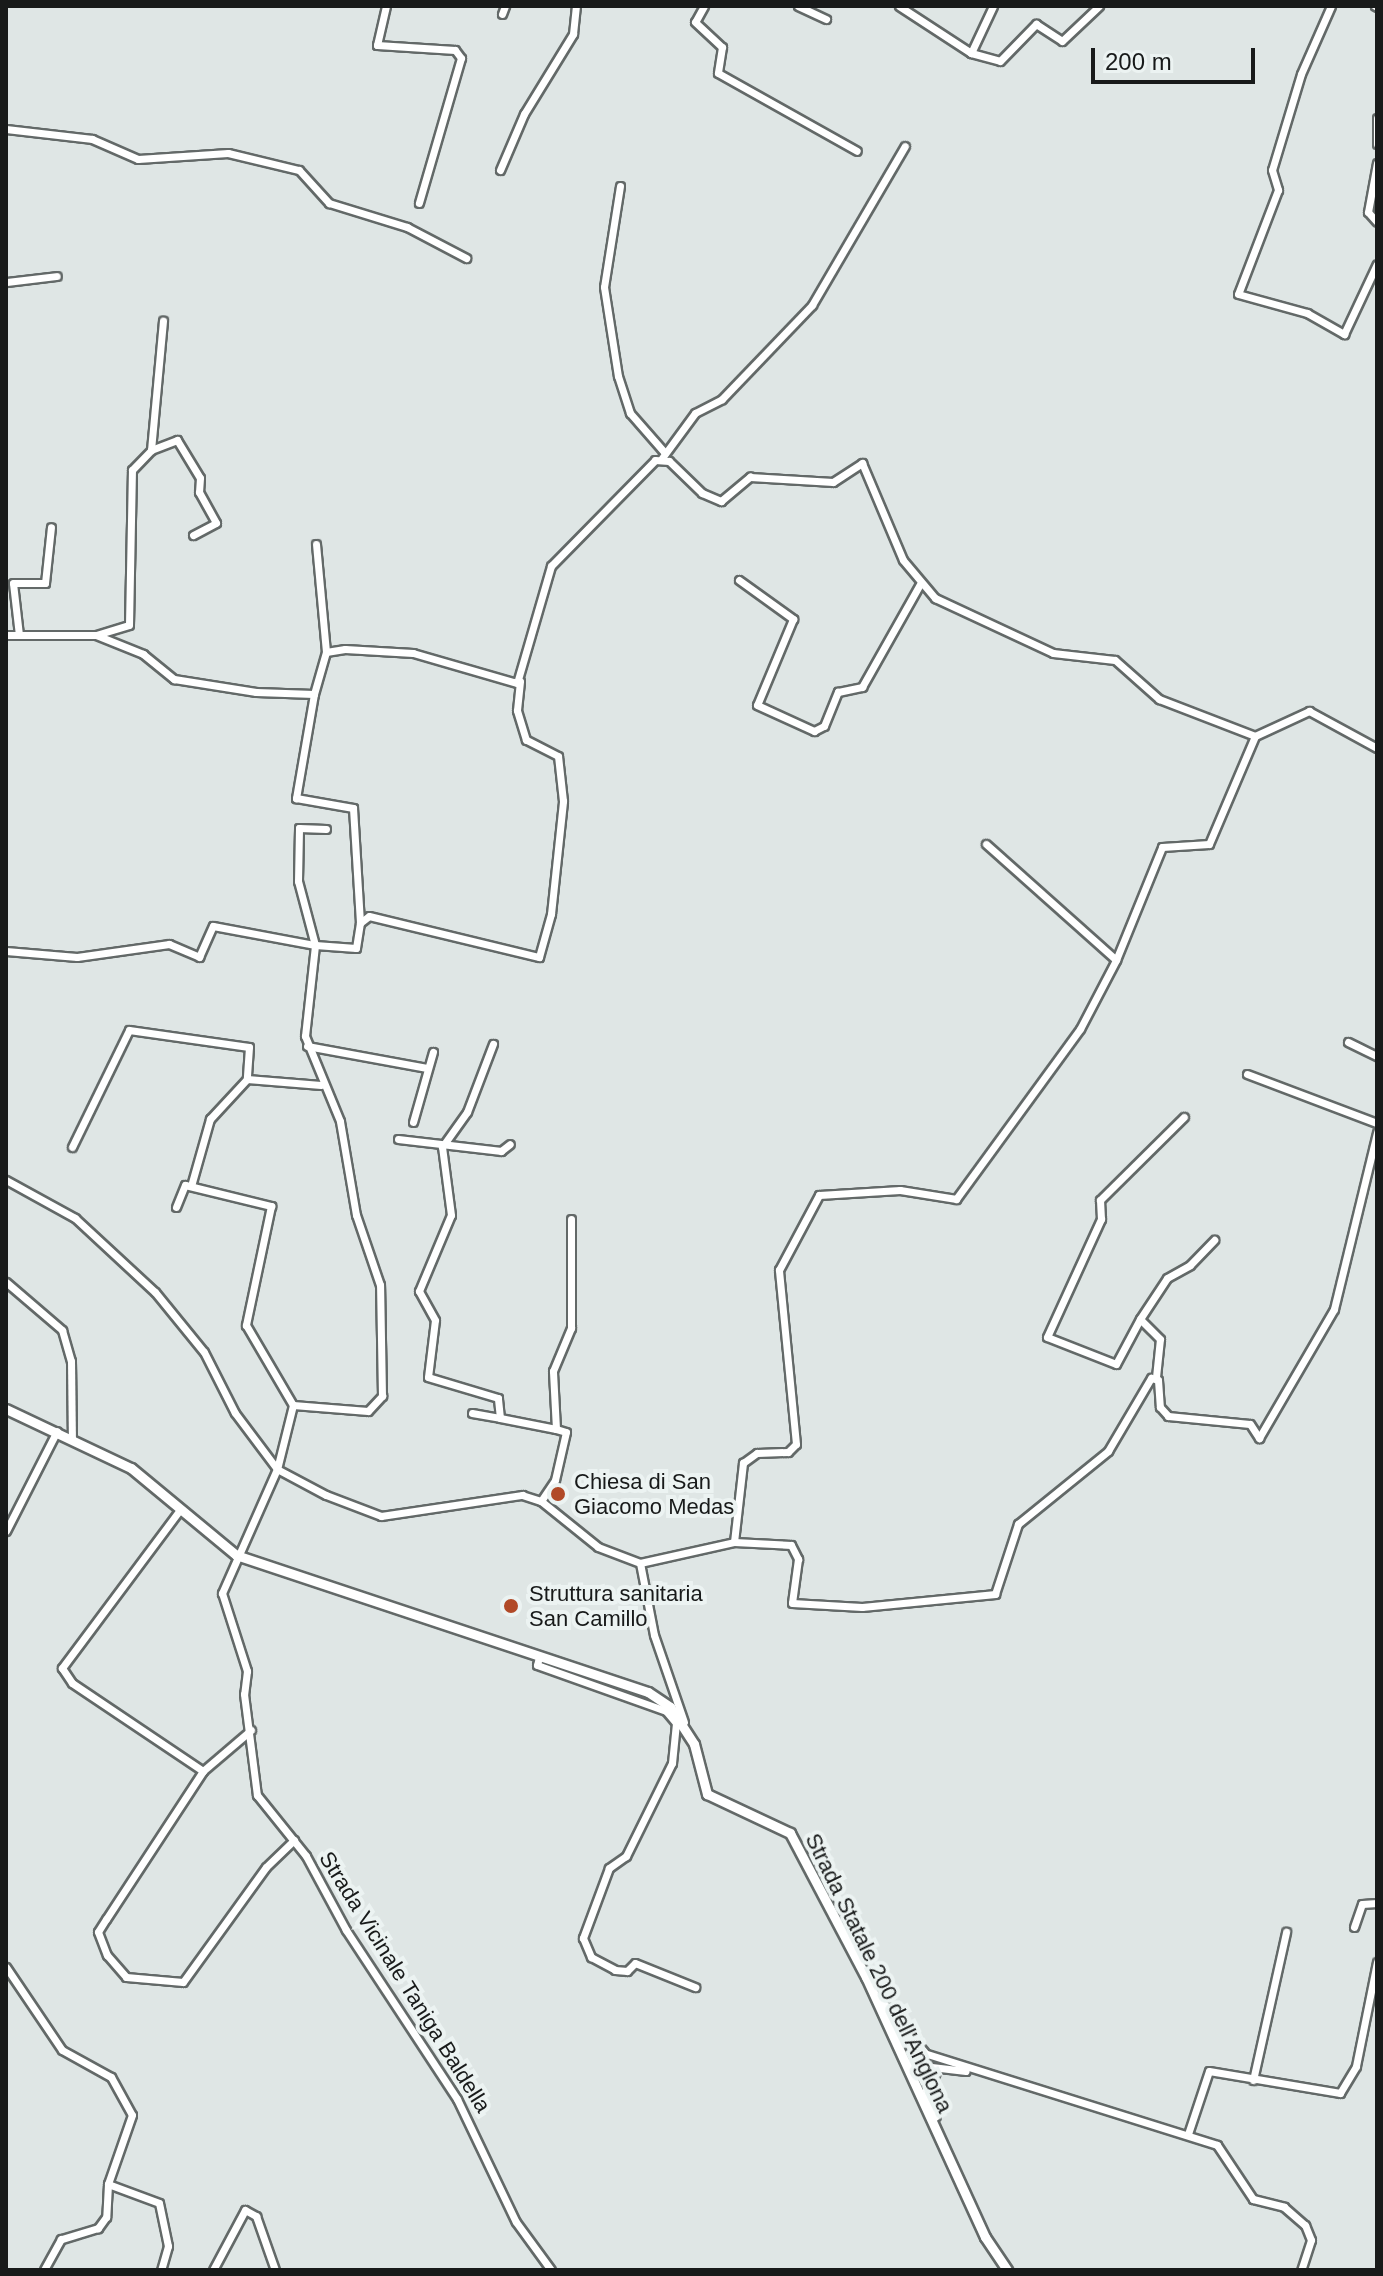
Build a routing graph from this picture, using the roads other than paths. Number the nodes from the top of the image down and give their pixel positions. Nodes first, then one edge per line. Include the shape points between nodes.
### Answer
1 (386, 6) edge
2 (576, 6) edge
3 (704, 6) edge
4 (798, 6) edge
5 (899, 6) edge
6 (993, 6) edge
7 (1099, 6) edge
8 (1331, 6) edge
9 (826, 19) dead end
10 (971, 53) junction
11 (1377, 118) edge
12 (6, 129) edge
13 (1377, 144) edge
14 (905, 146) dead end
15 (857, 151) dead end
16 (1377, 163) edge
17 (500, 170) dead end
18 (620, 186) dead end
19 (419, 203) dead end
20 (1377, 222) edge
21 (466, 258) dead end
22 (1377, 264) edge
23 (57, 276) dead end
24 (6, 282) edge
25 (163, 321) dead end
26 (151, 450) junction
27 (664, 455) junction
28 (51, 527) dead end
29 (193, 535) dead end
30 (316, 544) dead end
31 (739, 580) dead end
32 (920, 584) junction
33 (6, 635) edge
34 (19, 635) junction
35 (96, 635) junction
36 (326, 652) junction
37 (521, 680) junction
38 (314, 694) junction
39 (1255, 736) junction
40 (1377, 748) edge
41 (326, 829) dead end
42 (986, 844) dead end
43 (360, 923) junction
44 (315, 945) junction
45 (6, 951) edge
46 (1116, 960) junction
47 (1348, 1042) dead end
48 (493, 1044) dead end
49 (307, 1046) junction
50 (433, 1052) dead end
51 (1377, 1056) edge
52 (427, 1068) junction
53 (1247, 1074) dead end
54 (247, 1079) junction
55 (321, 1085) junction
56 (1184, 1117) dead end
57 (413, 1122) dead end
58 (1377, 1123) edge
59 (1377, 1132) edge
60 (398, 1139) dead end
61 (445, 1142) junction
62 (510, 1144) dead end
63 (72, 1147) dead end
64 (6, 1180) edge
65 (191, 1186) junction
66 (176, 1207) dead end
67 (571, 1219) dead end
68 (1214, 1240) dead end
69 (6, 1282) edge
70 (1140, 1319) junction
71 (1156, 1377) junction
72 (293, 1405) junction
73 (6, 1409) edge
74 (472, 1413) dead end
75 (500, 1418) junction
76 (556, 1429) junction
77 (57, 1431) junction
78 (72, 1438) junction
79 (277, 1469) junction
80 (541, 1501) junction
81 (179, 1511) junction
82 (6, 1531) edge
83 (734, 1542) junction
84 (223, 1544) junction
85 (236, 1555) junction
86 (250, 1560) junction
87 (640, 1563) junction
88 (229, 1572) junction
89 (539, 1657) junction
90 (684, 1722) junction
91 (251, 1730) junction
92 (203, 1771) junction
93 (294, 1840) junction
94 (1377, 1903) edge
95 (1354, 1927) dead end
96 (1286, 1932) dead end
97 (1377, 1962) edge
98 (6, 1967) edge
99 (866, 1977) junction
100 (695, 1987) dead end
101 (924, 2053) junction
102 (906, 2064) junction
103 (972, 2070) junction
104 (935, 2072) junction
105 (1253, 2080) junction
106 (1188, 2134) junction
107 (943, 2142) junction
108 (108, 2184) junction
109 (44, 2270) edge
110 (161, 2270) edge
111 (213, 2270) edge
112 (275, 2270) edge
113 (551, 2270) edge
114 (1007, 2270) edge
115 (1301, 2270) edge

1 - 19 street via 377,45 455,50 461,58
2 - 17 street via 573,34 524,114
3 - 15 street via 695,22 722,47 718,73
4 - 9 street
5 - 10 street
6 - 10 street
7 - 10 street via 1062,41 1036,24 1000,61
8 - 22 street via 1301,74 1272,170 1274,204 1238,294 1307,313 1344,334
11 - 13 street
12 - 21 street via 92,139 138,159 228,153 299,170 329,203 407,227
14 - 27 street via 812,305 722,399 695,413
16 - 20 street via 1368,212
18 - 27 street via 604,287 618,376 630,413
23 - 24 street
25 - 26 street
26 - 29 street via 177,440 200,478 199,492 216,523
26 - 35 street via 132,470 129,625
27 - 32 street via 702,493 721,501 750,477 833,482 862,463 892,538
27 - 37 street via 551,566 533,612
28 - 34 street via 45,583 13,583
30 - 36 street
31 - 32 street via 793,619 757,705 814,731 824,726 838,692 862,687
32 - 39 street via 972,620 1053,653 1115,660 1159,699
33 - 34 street
34 - 35 street
35 - 38 street via 143,654 174,679
36 - 37 street via 413,653 475,675
36 - 38 street
37 - 43 street via 517,710 526,740 558,756 563,801 551,914 539,957 369,916
38 - 43 street via 296,798 353,808
39 - 40 street via 1309,711 1333,719
39 - 46 street via 1209,844 1162,847
41 - 44 street via 299,828 298,881
42 - 46 street
43 - 44 street via 356,948
44 - 45 street via 213,926 199,957 169,944 77,957
44 - 49 street
46 - 83 street via 1080,1029 956,1199 900,1190 819,1195 779,1270 796,1444 788,1452 757,1453 743,1463
47 - 51 street
48 - 61 street via 467,1112
49 - 52 street
49 - 55 street
50 - 52 street
52 - 57 street
53 - 58 street
54 - 55 street
54 - 63 street via 249,1047 129,1030
54 - 65 street via 210,1119
55 - 72 street via 340,1121 356,1215 380,1285 382,1396 368,1411
56 - 70 street via 1100,1200 1101,1219 1047,1337 1116,1364
59 - 71 street via 1334,1309 1261,1436 1250,1424 1168,1416 1160,1407
60 - 61 street
61 - 62 street via 501,1151
61 - 75 street via 441,1165 451,1215 419,1291 435,1320 428,1377 498,1398
64 - 79 street via 75,1218 155,1292 204,1352 235,1413
65 - 66 street via 182,1187
65 - 72 street via 271,1206 246,1325
67 - 76 street via 572,1314 555,1360
68 - 70 street via 1190,1265 1167,1278
69 - 78 street via 62,1330 71,1361
70 - 71 street via 1160,1339
71 - 83 street via 1108,1451 1018,1524 995,1594 797,1608 792,1598 798,1559 791,1545
72 - 79 street, Strada Vicinale Taniga Baldella
73 - 77 main road
74 - 75 street
75 - 76 street
76 - 80 street via 566,1432 564,1443 555,1480
77 - 78 main road
77 - 82 street
78 - 81 main road via 131,1468
79 - 80 street via 381,1516 415,1516 503,1494
79 - 85 street, Strada Vicinale Taniga Baldella
80 - 87 street via 598,1547
81 - 84 main road
81 - 92 street via 62,1668 72,1683
83 - 87 street
84 - 85 main road
84 - 88 street, Strada Vicinale Taniga Baldella
85 - 86 main road
85 - 88 street, Strada Vicinale Taniga Baldella
86 - 88 street
86 - 89 main road
87 - 90 street via 654,1635
88 - 91 street, Strada Vicinale Taniga Baldella via 223,1608 247,1671
89 - 90 main road via 648,1692
89 - 100 street via 537,1665 666,1711 676,1723 672,1763 626,1856 609,1868 583,1938 591,1957 615,1970 627,1971 635,1963
90 - 99 main road, Strada Statale 200 dell'Anglona via 707,1794 790,1833
91 - 92 street, Strada Vicinale Taniga Baldella
91 - 93 street, Strada Vicinale Taniga Baldella via 257,1795
92 - 93 street, Strada Vicinale Taniga Baldella via 98,1932 126,1977 183,1982 266,1867
93 - 113 street, Strada Vicinale Taniga Baldella via 457,2099 516,2222
94 - 95 street via 1362,1904
96 - 105 street
97 - 105 street via 1356,2066 1340,2093
98 - 108 street via 62,2050 111,2077 123,2096 132,2127
99 - 101 main road via 907,2039
99 - 102 main road, Strada Statale 200 dell'Anglona
101 - 102 street
101 - 103 street
102 - 104 street
102 - 107 main road, Strada Statale 200 dell'Anglona
103 - 104 street
103 - 106 street
104 - 107 main road via 927,2089
105 - 106 street via 1205,2073
106 - 115 street via 1225,2152 1253,2199 1284,2207 1305,2225 1311,2240
107 - 114 main road, Strada Statale 200 dell'Anglona via 985,2237
108 - 109 street via 106,2217 98,2228 61,2239
108 - 110 street via 159,2203 168,2246
111 - 112 street via 245,2210 256,2216

